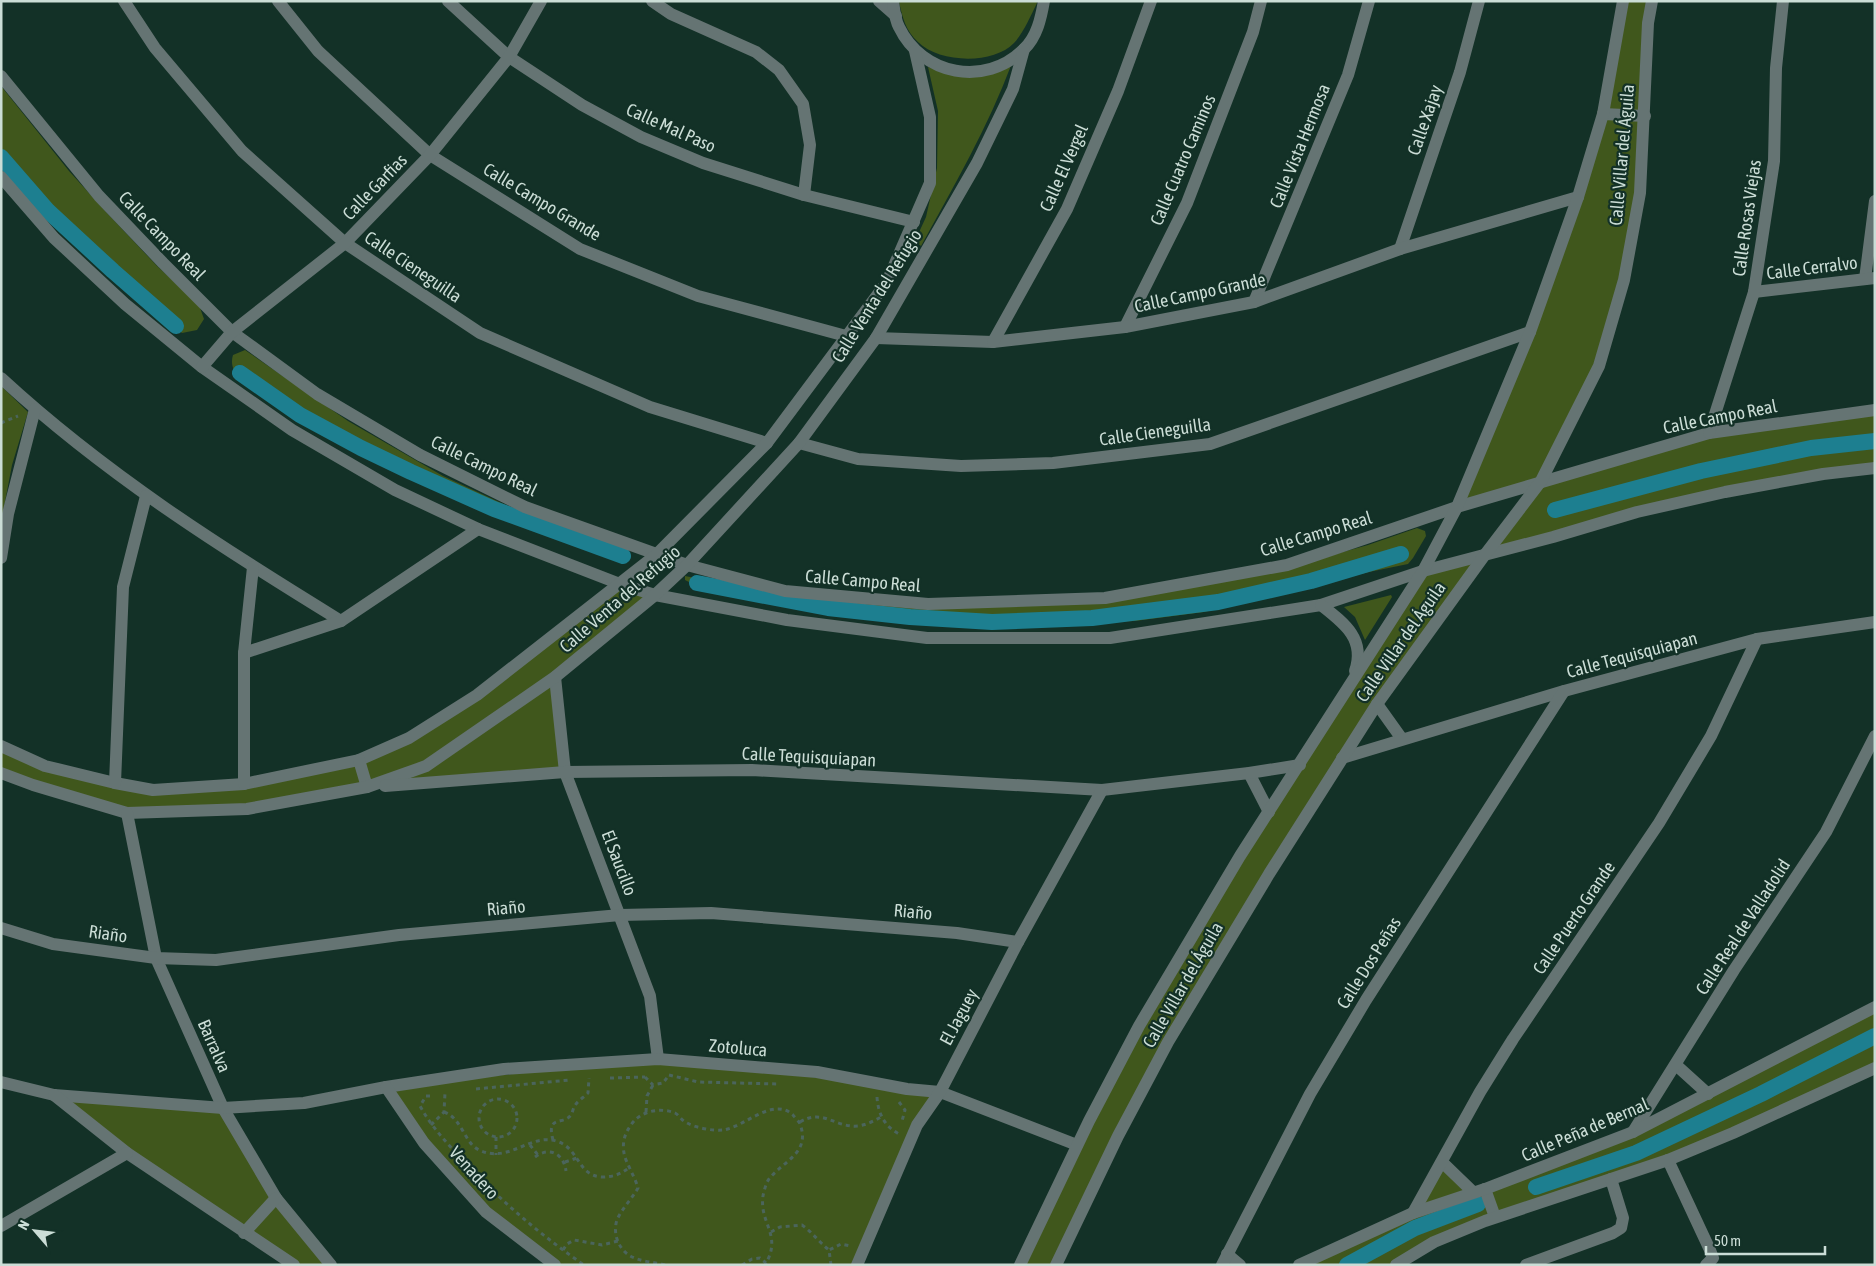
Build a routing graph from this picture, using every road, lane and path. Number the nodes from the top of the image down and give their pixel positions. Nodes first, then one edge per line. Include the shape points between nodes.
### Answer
1 (124, 1) edge
2 (278, 1) edge
3 (448, 1) edge
4 (541, 1) edge
5 (652, 1) edge
6 (879, 1) edge
7 (892, 1) edge
8 (1151, 1) edge
9 (1262, 1) edge
10 (1369, 1) edge
11 (1479, 1) edge
12 (1624, 1) edge
13 (1652, 1) edge
14 (1783, 1) edge
15 (1044, 5) edge
16 (896, 16) junction
17 (1024, 49) junction
18 (915, 51) junction
19 (509, 57) junction
20 (1, 76) edge
21 (1603, 114) junction
22 (1645, 116) junction
23 (430, 155) junction
24 (1, 177) edge
25 (804, 195) junction
26 (1578, 197) junction
27 (1875, 201) edge
28 (914, 222) junction
29 (345, 243) junction
30 (1400, 249) junction
31 (1870, 279) edge
32 (1754, 292) junction
33 (1254, 302) junction
34 (1125, 327) junction
35 (232, 332) junction
36 (1530, 332) junction
37 (846, 336) junction
38 (876, 338) junction
39 (993, 342) junction
40 (202, 367) junction
41 (1, 378) edge
42 (35, 409) junction
43 (1875, 410) edge
44 (18, 416) dead end
45 (1, 423) edge
46 (1709, 433) junction
47 (766, 443) junction
48 (799, 443) junction
49 (1875, 468) edge
50 (1541, 481) junction
51 (146, 496) junction
52 (1457, 506) junction
53 (478, 529) junction
54 (656, 555) junction
55 (1484, 556) junction
56 (1, 558) edge
57 (687, 565) junction
58 (253, 567) junction
59 (1424, 571) junction
60 (620, 584) junction
61 (655, 595) junction
62 (1321, 605) junction
63 (341, 622) junction
64 (1875, 622) edge
65 (1757, 639) junction
66 (244, 653) junction
67 (555, 677) junction
68 (1350, 685) junction
69 (1564, 691) junction
70 (1378, 704) junction
71 (1875, 736) edge
72 (1402, 739) junction
73 (1, 746) edge
74 (1342, 758) junction
75 (359, 760) junction
76 (1300, 765) junction
77 (565, 772) junction
78 (1, 773) edge
79 (1249, 773) junction
80 (115, 783) junction
81 (244, 784) junction
82 (367, 787) junction
83 (1102, 790) junction
84 (1269, 812) junction
85 (127, 813) junction
86 (620, 915) junction
87 (1, 928) edge
88 (1018, 942) junction
89 (156, 958) junction
90 (1875, 1007) edge
91 (658, 1059) junction
92 (1676, 1064) junction
93 (1875, 1068) edge
94 (669, 1075) dead end
95 (645, 1077) dead end
96 (589, 1078) junction
97 (598, 1078) dead end
98 (607, 1078) dead end
99 (580, 1079) dead end
100 (572, 1080) dead end
101 (1, 1082) edge
102 (787, 1084) dead end
103 (653, 1085) dead end
104 (386, 1087) junction
105 (467, 1090) dead end
106 (451, 1092) dead end
107 (940, 1092) junction
108 (445, 1093) junction
109 (1708, 1094) junction
110 (54, 1095) junction
111 (868, 1095) dead end
112 (877, 1096) junction
113 (883, 1097) dead end
114 (895, 1101) dead end
115 (223, 1108) junction
116 (444, 1112) junction
117 (646, 1112) junction
118 (881, 1117) junction
119 (800, 1122) junction
120 (430, 1125) junction
121 (1633, 1132) junction
122 (896, 1133) junction
123 (496, 1137) junction
124 (912, 1139) junction
125 (553, 1140) junction
126 (530, 1145) junction
127 (1077, 1145) junction
128 (127, 1153) junction
129 (496, 1155) junction
130 (577, 1158) junction
131 (1668, 1160) junction
132 (565, 1162) junction
133 (1442, 1162) junction
134 (630, 1167) junction
135 (566, 1170) dead end
136 (1611, 1179) junction
137 (1479, 1191) junction
138 (276, 1198) junction
139 (1413, 1213) junction
140 (1495, 1217) junction
141 (1, 1226) edge
142 (771, 1232) junction
143 (244, 1233) junction
144 (618, 1241) junction
145 (562, 1250) junction
146 (829, 1250) junction
147 (864, 1250) junction
148 (1224, 1260) edge
149 (765, 1264) edge
150 (294, 1265) edge
151 (331, 1265) edge
152 (555, 1265) edge
153 (584, 1265) edge
154 (665, 1265) edge
155 (742, 1265) edge
156 (831, 1265) edge
157 (857, 1265) edge
158 (1020, 1265) edge
159 (1056, 1265) edge
160 (1240, 1265) edge
161 (1299, 1265) edge
162 (1396, 1265) edge
163 (1526, 1265) edge
164 (1706, 1265) edge

1 - 29 street, Calle Cieneguilla via 155,48 242,150
2 - 23 street, Calle Campo Grande via 318,50
3 - 19 street, Calle Mal Paso
4 - 19 street, Calle Garfias
5 - 25 street via 671,14 756,52 779,70 803,104 810,145
6 - 16 street
7 - 16 street
8 - 39 street, Calle El Vergel via 1118,91 1067,208
9 - 34 street, Calle Cuatro Caminos via 1188,203
10 - 33 street, Calle Vista Hermosa via 1348,75
11 - 30 street, Calle Xajay via 1460,72
12 - 21 street, Calle Villar del Águila
13 - 22 street, Calle Villar del Águila via 1648,23
14 - 32 street, Calle Rosas Viejas via 1776,68 1774,161
15 - 17 street via 1040,24
16 - 18 street via 898,26
17 - 18 street via 999,66 970,73 940,68
17 - 38 street, Calle Venta del Refugio via 1013,89 978,163
18 - 28 street, Calle Venta del Refugio via 930,117 930,183
19 - 23 street, Calle Garfias
19 - 25 street, Calle Mal Paso via 582,105 641,137 703,163
20 - 35 street, Calle Campo Real via 99,196
21 - 22 street
21 - 26 street, Calle Villar del Águila
22 - 50 street, Calle Villar del Águila via 1640,193 1624,280 1598,366
23 - 29 street, Calle Garfias
23 - 37 street, Calle Campo Grande via 580,249 698,296
24 - 40 street via 54,238 125,304
25 - 28 street, Calle Mal Paso
26 - 30 street, Calle Campo Grande
26 - 36 street, Calle Villar del Águila
27 - 31 street
28 - 37 street, Calle Venta del Refugio via 886,282
29 - 35 street, Calle Garfias
29 - 47 street, Calle Cieneguilla via 480,333 650,407
30 - 33 street, Calle Campo Grande
31 - 32 street, Calle Cerralvo
32 - 46 street, Calle Rosas Viejas
33 - 34 street, Calle Campo Grande
34 - 39 street, Calle Campo Grande
35 - 40 street, Calle Garfias
35 - 54 street, Calle Campo Real via 317,394 420,456 525,507
36 - 48 street, Calle Cieneguilla via 1210,444 1053,463 961,466 858,459
36 - 52 street, Calle Villar del Águila
37 - 47 street, Calle Venta del Refugio
38 - 39 street, Calle Campo Grande
38 - 48 street, Calle Venta del Refugio
40 - 53 street via 292,430 395,490
41 - 42 street
42 - 51 street
42 - 56 street via 8,514
43 - 46 street, Calle Campo Real
44 - 45 path
46 - 50 street, Calle Campo Real
47 - 54 street, Calle Venta del Refugio
48 - 57 street, Calle Venta del Refugio
49 - 55 street via 1725,492 1638,512
50 - 52 street, Calle Campo Real
50 - 55 street, Calle Villar del Águila
51 - 58 street
51 - 80 street via 122,587
52 - 57 street, Calle Campo Real via 1287,565 1105,598 928,604 786,591
52 - 59 street, Calle Villar del Águila
53 - 60 street
53 - 63 street
54 - 57 street, Calle Campo Real
54 - 60 street, Calle Venta del Refugio
55 - 59 street
55 - 70 street, Calle Villar del Águila
57 - 61 street, Calle Venta del Refugio
58 - 63 street
58 - 66 street
59 - 62 street
59 - 68 street, Calle Villar del Águila
60 - 61 street
60 - 75 street, Calle Venta del Refugio via 476,695 409,738
61 - 62 street via 787,620 928,638 1110,638
61 - 67 street, Calle Venta del Refugio
62 - 68 street via 1354,635 1359,659
63 - 66 street
64 - 65 street, Calle Tequisquiapan
65 - 69 street, Calle Tequisquiapan
65 - 133 street, Calle Puerto Grande via 1711,736 1683,784 1513,1039
66 - 81 street
67 - 77 street, El Saucillo
67 - 82 street, Calle Venta del Refugio via 426,766
68 - 76 street, Calle Villar del Águila
69 - 72 street, Calle Tequisquiapan
69 - 148 street, Calle Dos Peñas via 1350,1026 1310,1094
70 - 72 street
70 - 74 street, Calle Villar del Águila
71 - 92 street, Calle Real de Valladolid via 1826,832
72 - 74 street, Calle Tequisquiapan
73 - 80 street, Calle Venta del Refugio via 45,766
74 - 159 street, Calle Villar del Águila via 1168,1042
75 - 81 street, Calle Venta del Refugio
75 - 82 street
76 - 79 street, Calle Tequisquiapan
76 - 84 street, Calle Villar del Águila
77 - 82 street, Calle Tequisquiapan
77 - 83 street, Calle Tequisquiapan via 752,770
77 - 86 street, El Saucillo
78 - 85 street, Calle Venta del Refugio
79 - 83 street, Calle Tequisquiapan
79 - 84 street
80 - 81 street, Calle Venta del Refugio via 152,790
82 - 85 street, Calle Venta del Refugio via 247,809
83 - 88 street, El Jaguey
84 - 127 street, Calle Villar del Águila via 1139,1026
85 - 89 street, Barralva
86 - 88 street, Riaño via 711,913 957,932
86 - 89 street, Riaño via 399,935 216,960
86 - 91 street, El Saucillo via 650,996
87 - 89 street, Riaño via 53,944
88 - 107 street, El Jaguey
89 - 115 street, Barralva
90 - 109 street, Calle Peña de Bernal
91 - 104 street, Zotoluca via 504,1069
91 - 107 street, Zotoluca via 817,1072
92 - 109 street
92 - 121 street, Calle Real de Valladolid
93 - 131 street
94 - 102 path via 698,1082
95 - 98 path
96 - 97 path
96 - 99 path
96 - 125 path via 588,1093 574,1106 571,1115 553,1124
100 - 105 path
101 - 110 street, Zotoluca
103 - 117 path via 647,1096
104 - 115 street, Zotoluca via 304,1103
104 - 152 street, Venadero via 424,1143 486,1212
106 - 108 path
107 - 124 street, El Jaguey via 917,1125
107 - 127 street, Zotoluca
108 - 116 path
108 - 120 path via 426,1096 420,1106
109 - 121 street, Calle Peña de Bernal
110 - 115 street, Zotoluca
110 - 128 street
111 - 112 path
112 - 113 path
112 - 118 path
114 - 122 path via 901,1103 904,1110
115 - 138 street, Barralva
116 - 120 path
116 - 129 path via 452,1115 477,1150
117 - 119 path via 658,1110 676,1114 702,1129 724,1130 776,1109 790,1113
117 - 134 path via 634,1120 624,1135 624,1154
118 - 119 path via 857,1126 818,1116
118 - 122 path
119 - 142 path via 802,1136 796,1155 768,1180 763,1194 761,1210
120 - 145 path via 481,1181
121 - 137 street, Calle Peña de Bernal
122 - 124 path
123 - 123 path via 512,1132 517,1123 517,1112 510,1103 499,1099 488,1102 479,1118 482,1129
123 - 129 path
124 - 147 street, El Jaguey
125 - 126 path
125 - 130 path via 566,1144
126 - 129 path
126 - 132 path via 537,1156 541,1152 550,1152
127 - 158 street, Calle Villar del Águila
128 - 141 street
128 - 143 street
130 - 132 path
130 - 134 path via 588,1173 599,1176 613,1176
131 - 136 street
131 - 164 street via 1713,1258
132 - 135 path
133 - 137 street
133 - 139 street, Calle Puerto Grande
134 - 144 path via 638,1188 616,1222
136 - 140 street
136 - 163 street via 1623,1218 1621,1228
137 - 139 street, Calle Peña de Bernal
137 - 140 street
138 - 143 street
138 - 151 street, Barralva
139 - 161 street, Calle Peña de Bernal
140 - 162 street via 1434,1242
142 - 146 path via 780,1227 802,1225
142 - 149 path via 772,1246
143 - 150 street
144 - 145 path via 602,1245 574,1240
144 - 154 path via 622,1250 634,1258
145 - 153 path
146 - 147 path via 841,1244
146 - 156 path
147 - 157 street, El Jaguey
148 - 160 street
149 - 155 path via 760,1258

